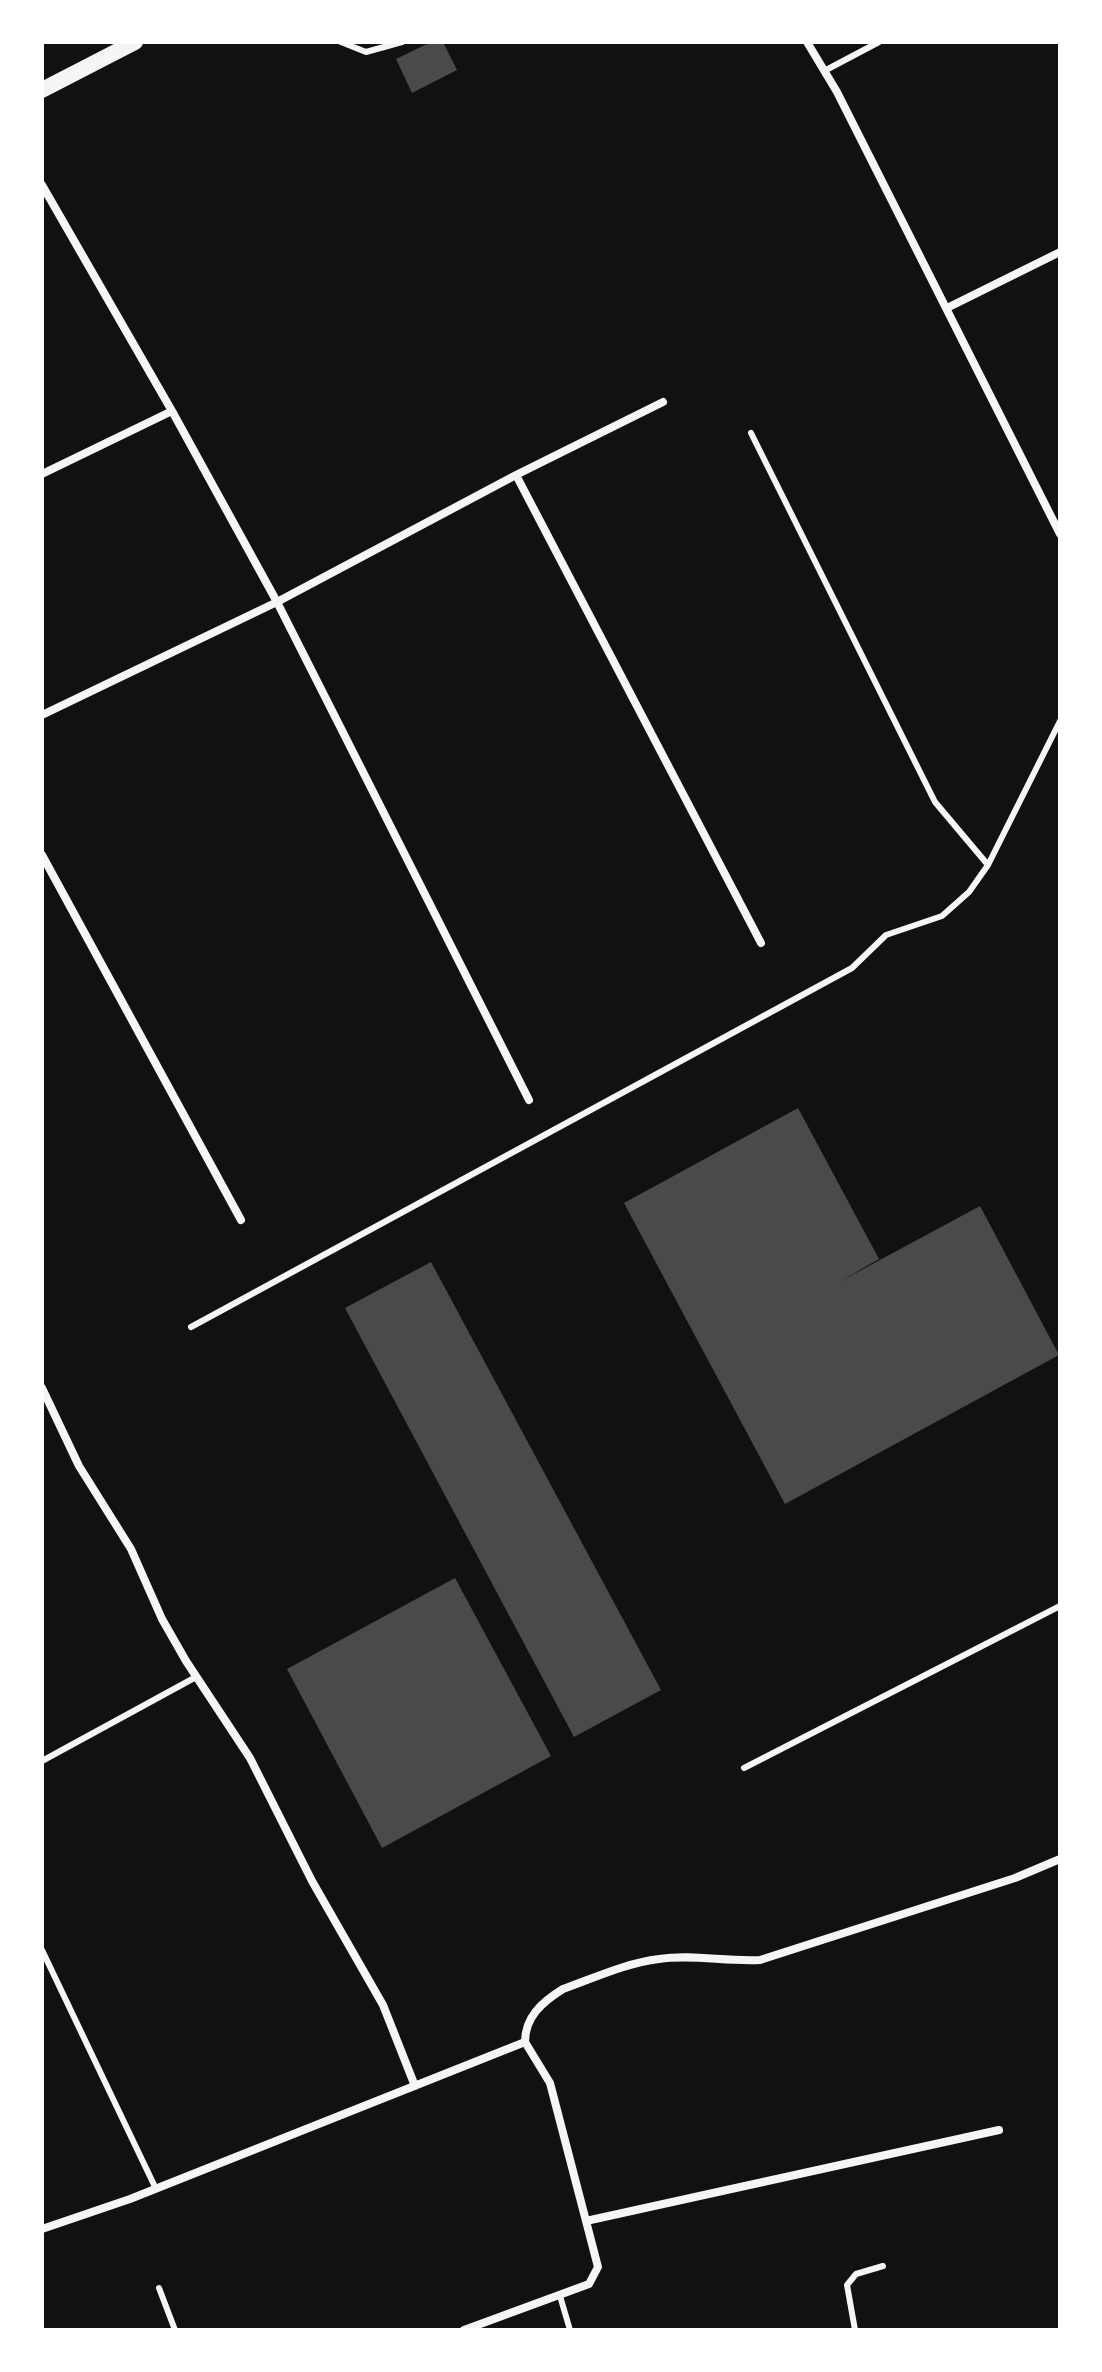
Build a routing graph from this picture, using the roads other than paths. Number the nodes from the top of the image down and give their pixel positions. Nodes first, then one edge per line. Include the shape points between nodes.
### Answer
1 (135, 42) edge
2 (341, 42) edge
3 (402, 42) edge
4 (807, 42) edge
5 (879, 42) edge
6 (826, 70) junction
7 (42, 90) edge
8 (42, 185) edge
9 (1060, 252) edge
10 (947, 308) junction
11 (663, 402) dead end
12 (172, 411) junction
13 (751, 433) dead end
14 (42, 474) edge
15 (516, 475) junction
16 (1060, 534) edge
17 (277, 602) junction
18 (42, 715) edge
19 (1060, 721) edge
20 (42, 855) edge
21 (988, 865) junction
22 (761, 943) dead end
23 (529, 1100) dead end
24 (241, 1220) dead end
25 (191, 1327) dead end
26 (42, 1388) edge
27 (1060, 1606) edge
28 (196, 1677) junction
29 (42, 1761) edge
30 (744, 1768) dead end
31 (1060, 1859) edge
32 (42, 1950) edge
33 (525, 2042) junction
34 (415, 2086) junction
35 (999, 2130) dead end
36 (156, 2189) junction
37 (586, 2221) junction
38 (42, 2229) edge
39 (883, 2266) dead end
40 (159, 2288) dead end
41 (560, 2296) junction
42 (175, 2330) edge
43 (464, 2330) edge
44 (570, 2330) edge
45 (855, 2330) edge

1 - 7 main road
2 - 3 lane via 366,52
4 - 6 street
5 - 6 lane
6 - 10 street
8 - 12 street
9 - 10 street
10 - 16 street
11 - 15 street
12 - 14 street
12 - 17 street
13 - 21 lane via 935,802
15 - 17 street
15 - 22 street
17 - 18 street
17 - 23 street
19 - 21 lane
20 - 24 street
21 - 25 lane via 942,916 886,935 852,968
26 - 28 street via 79,1466 131,1549 162,1619
27 - 30 lane
28 - 29 lane
28 - 34 street via 250,1758 383,2005
31 - 33 street via 760,1960 658,1959 605,1974 549,1998 533,2014
32 - 36 lane
33 - 34 street
33 - 37 street via 550,2083
34 - 36 street
35 - 37 street
36 - 38 street
37 - 41 street via 598,2267 589,2284
39 - 45 lane via 856,2274 847,2285
40 - 42 lane
41 - 43 street
41 - 44 lane

